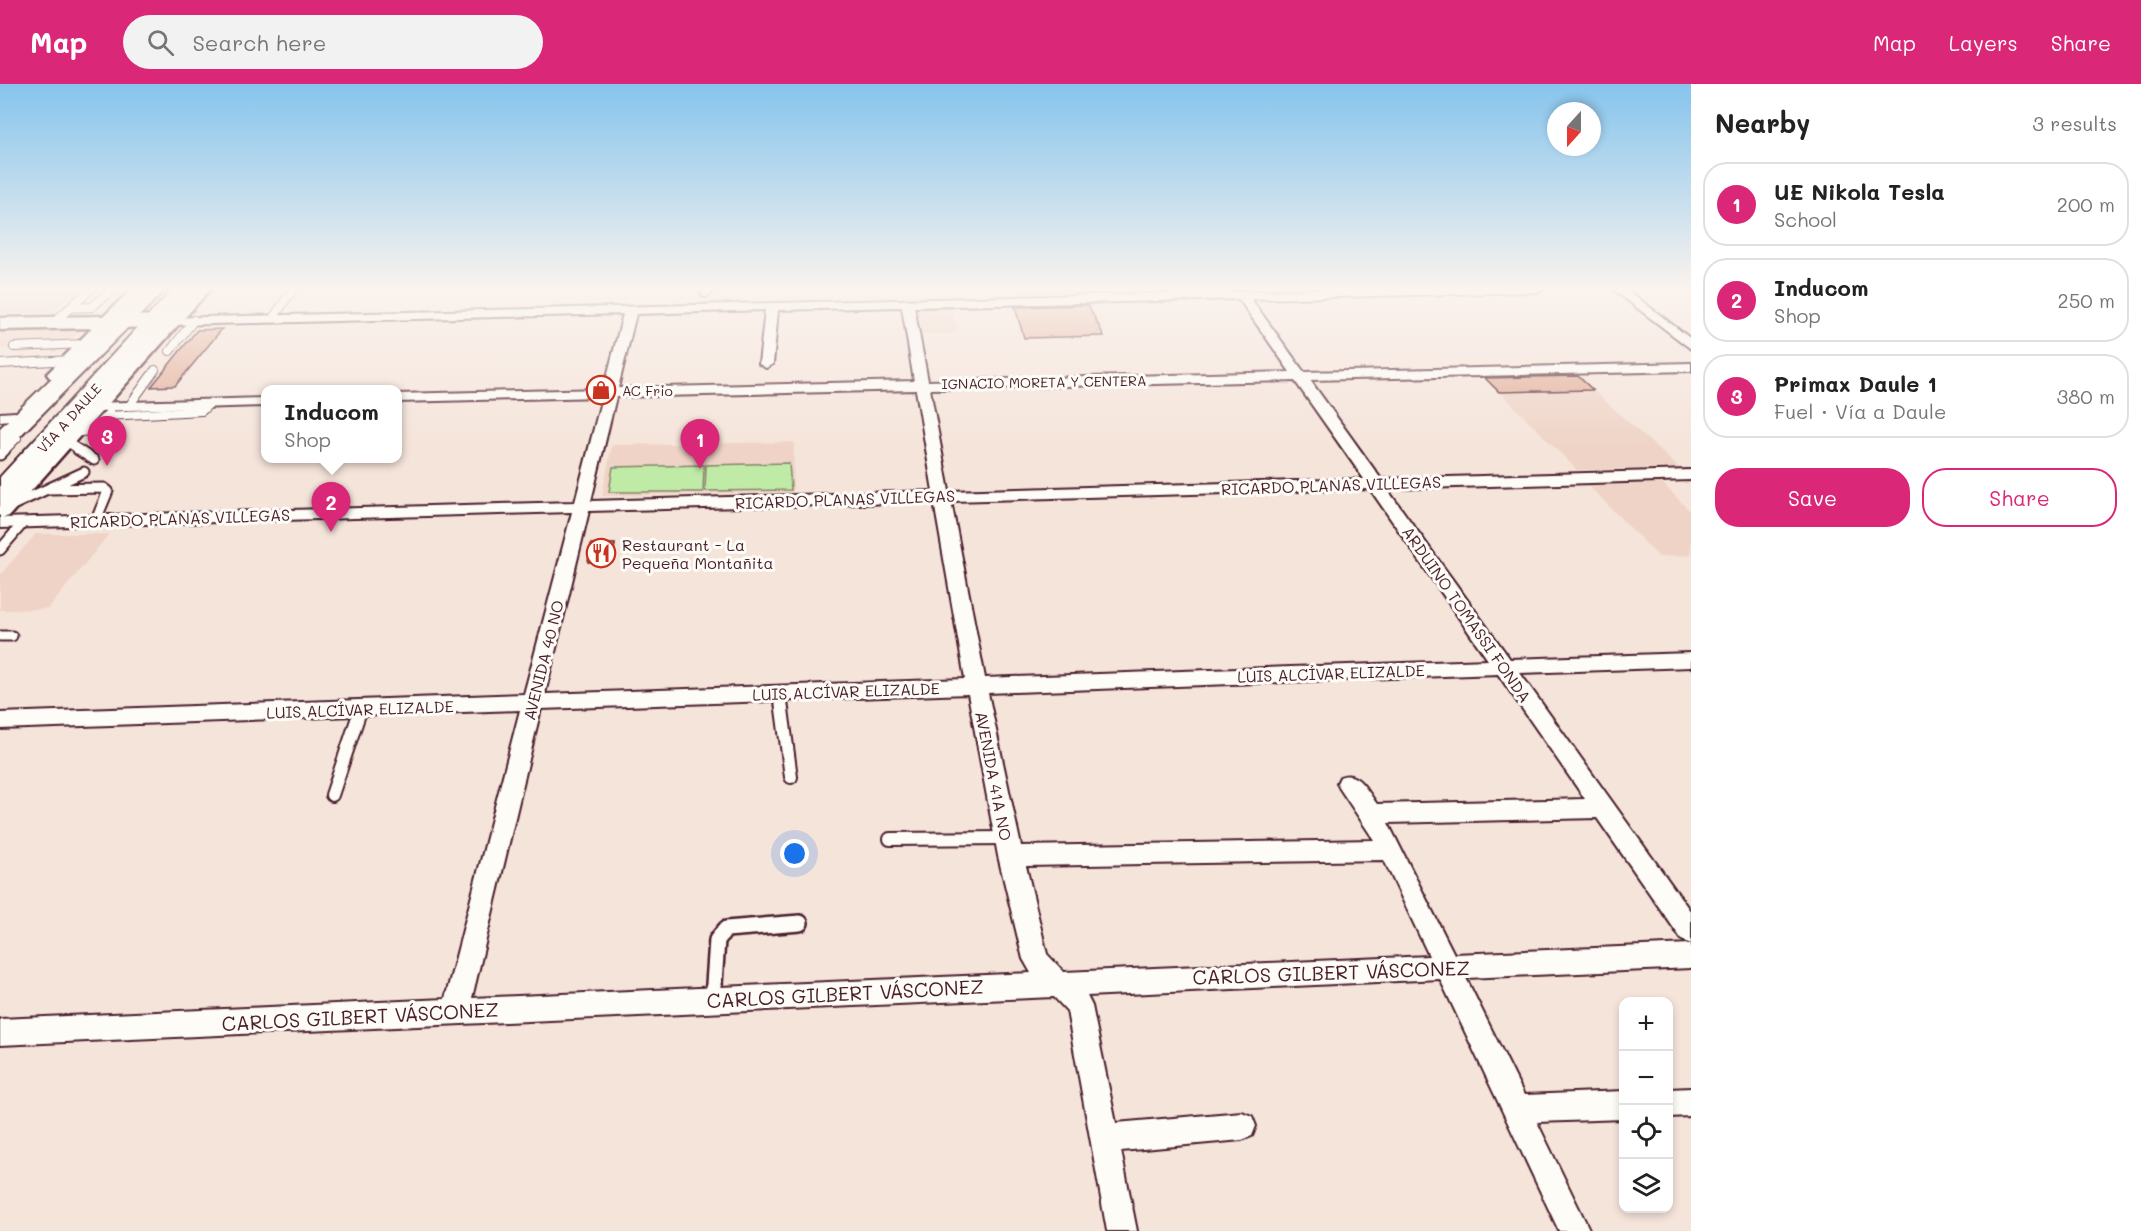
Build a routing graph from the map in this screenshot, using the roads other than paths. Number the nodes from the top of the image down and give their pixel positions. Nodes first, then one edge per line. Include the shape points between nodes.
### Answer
1 (90, 342) edge
2 (97, 342) edge
3 (103, 342) edge
4 (136, 342) edge
5 (148, 342) edge
6 (156, 342) edge
7 (171, 342) edge
8 (623, 342) edge
9 (768, 342) edge
10 (914, 342) edge
11 (1270, 342) edge
12 (87, 344) junction
13 (14, 347) dead end
14 (170, 351) dead end
15 (71, 360) junction
16 (0, 364) edge
17 (766, 364) dead end
18 (1691, 367) edge
19 (155, 370) dead end
20 (1299, 376) junction
21 (922, 385) junction
22 (610, 393) junction
23 (402, 398) edge
24 (261, 402) edge
25 (210, 403) junction
26 (111, 408) junction
27 (7, 416) edge
28 (0, 431) edge
29 (67, 437) junction
30 (0, 442) edge
31 (0, 455) edge
32 (94, 460) dead end
33 (8, 470) dead end
34 (84, 472) dead end
35 (1691, 475) edge
36 (1375, 484) junction
37 (48, 489) junction
38 (0, 493) edge
39 (942, 496) junction
40 (582, 506) junction
41 (0, 511) edge
42 (96, 520) junction
43 (0, 523) edge
44 (23, 523) junction
45 (0, 550) edge
46 (0, 636) edge
47 (12, 636) dead end
48 (1691, 660) edge
49 (1504, 667) junction
50 (976, 687) junction
51 (780, 694) junction
52 (532, 703) junction
53 (362, 708) junction
54 (0, 721) edge
55 (791, 777) dead end
56 (1348, 783) dead end
57 (332, 795) dead end
58 (1603, 808) junction
59 (1371, 814) junction
60 (890, 839) dead end
61 (1008, 847) junction
62 (1391, 850) junction
63 (801, 923) dead end
64 (1691, 932) edge
65 (1691, 956) edge
66 (1447, 968) junction
67 (1058, 982) junction
68 (713, 999) junction
69 (455, 1012) junction
70 (0, 1032) edge
71 (1691, 1102) edge
72 (1673, 1103) edge
73 (1619, 1105) edge
74 (1516, 1109) junction
75 (1242, 1126) dead end
76 (1104, 1138) junction
77 (1122, 1231) edge
78 (1575, 1231) edge

1 - 12 main road, VÍA A DAULE
2 - 30 main road, VÍA A DAULE
3 - 31 lane via 78,377
4 - 33 lane, VÍA A DAULE
5 - 38 main road, VÍA A DAULE
6 - 26 main road, VÍA A DAULE
7 - 14 lane
8 - 22 street, AVENIDA 40 NO
9 - 17 street
10 - 21 street, AVENIDA 41A NO
11 - 20 street, ARDUINO TOMASSI FONDA
12 - 13 lane
12 - 15 main road, VÍA A DAULE
15 - 16 lane
15 - 27 main road, VÍA A DAULE
18 - 20 street, IGNACIO MORETA Y CENTERA
19 - 26 lane
20 - 21 street, IGNACIO MORETA Y CENTERA
20 - 36 street, ARDUINO TOMASSI FONDA
21 - 22 street, IGNACIO MORETA Y CENTERA
21 - 39 street, AVENIDA 41A NO
22 - 23 street, IGNACIO MORETA Y CENTERA
22 - 40 street, AVENIDA 40 NO
24 - 25 street
25 - 26 street
25 - 26 lane via 202,411
26 - 29 main road, VÍA A DAULE
27 - 28 main road, VÍA A DAULE
29 - 32 lane
29 - 41 main road, VÍA A DAULE
34 - 37 lane
35 - 36 street, RICARDO PLANAS VILLEGAS
36 - 39 street, RICARDO PLANAS VILLEGAS
36 - 49 street, ARDUINO TOMASSI FONDA
37 - 41 lane
37 - 42 lane via 104,488 108,491
39 - 40 street, RICARDO PLANAS VILLEGAS
39 - 50 street, AVENIDA 41A NO
40 - 42 street, RICARDO PLANAS VILLEGAS
40 - 52 street, AVENIDA 40 NO
42 - 44 street, RICARDO PLANAS VILLEGAS
43 - 44 street, RICARDO PLANAS VILLEGAS
44 - 45 lane
46 - 47 lane
48 - 49 street, LUIS ALCÍVAR ELIZALDE
49 - 50 street, LUIS ALCÍVAR ELIZALDE
49 - 58 street, ARDUINO TOMASSI FONDA
50 - 51 street, LUIS ALCÍVAR ELIZALDE
50 - 61 street, AVENIDA 41A NO
51 - 52 street, LUIS ALCÍVAR ELIZALDE
51 - 55 lane
52 - 53 street, LUIS ALCÍVAR ELIZALDE
52 - 69 street, AVENIDA 40 NO
53 - 54 street, LUIS ALCÍVAR ELIZALDE
53 - 57 lane
56 - 59 street
58 - 59 street
58 - 64 street, ARDUINO TOMASSI FONDA
59 - 62 street
60 - 61 lane
61 - 62 street
61 - 67 street, AVENIDA 41A NO via 1036,959 1044,972
62 - 66 street
63 - 68 lane via 726,929 717,940
65 - 66 street, CARLOS GILBERT VÁSCONEZ
66 - 67 street, CARLOS GILBERT VÁSCONEZ
66 - 74 street
67 - 68 street, CARLOS GILBERT VÁSCONEZ
67 - 76 street, AVENIDA 41A NO via 1079,1006
68 - 69 street, CARLOS GILBERT VÁSCONEZ
69 - 70 street, CARLOS GILBERT VÁSCONEZ
71 - 72 street
73 - 74 street
74 - 78 street
75 - 76 street
76 - 77 street, AVENIDA 41A NO

